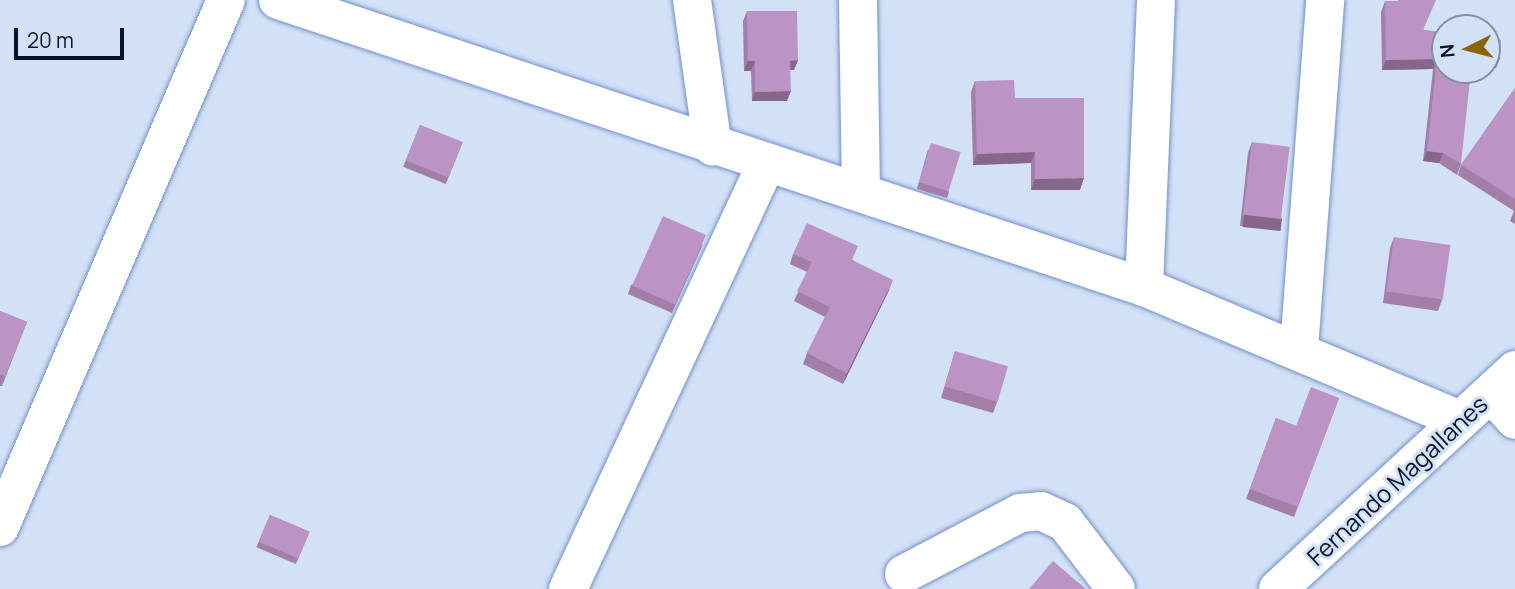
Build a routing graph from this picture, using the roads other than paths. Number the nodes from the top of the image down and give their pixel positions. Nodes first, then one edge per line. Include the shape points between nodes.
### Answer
1 (226, 0) edge
2 (278, 0) edge
3 (692, 0) edge
4 (858, 0) edge
5 (1156, 0) edge
6 (1325, 0) edge
7 (713, 147) junction
8 (767, 163) junction
9 (861, 191) junction
10 (1144, 287) junction
11 (1299, 349) junction
12 (1507, 394) edge
13 (1460, 420) junction
14 (0, 527) edge
15 (904, 574) dead end
16 (568, 589) edge
17 (1116, 589) edge
18 (1278, 589) edge

1 - 14 street
2 - 7 street
3 - 7 street
4 - 9 street
5 - 10 street
6 - 11 street
7 - 8 street
8 - 9 street
8 - 16 street
9 - 10 street
10 - 11 street
11 - 13 street
12 - 13 street, Fernando Magallanes
13 - 18 street, Fernando Magallanes
15 - 17 street via 1020,513 1041,511 1065,522

